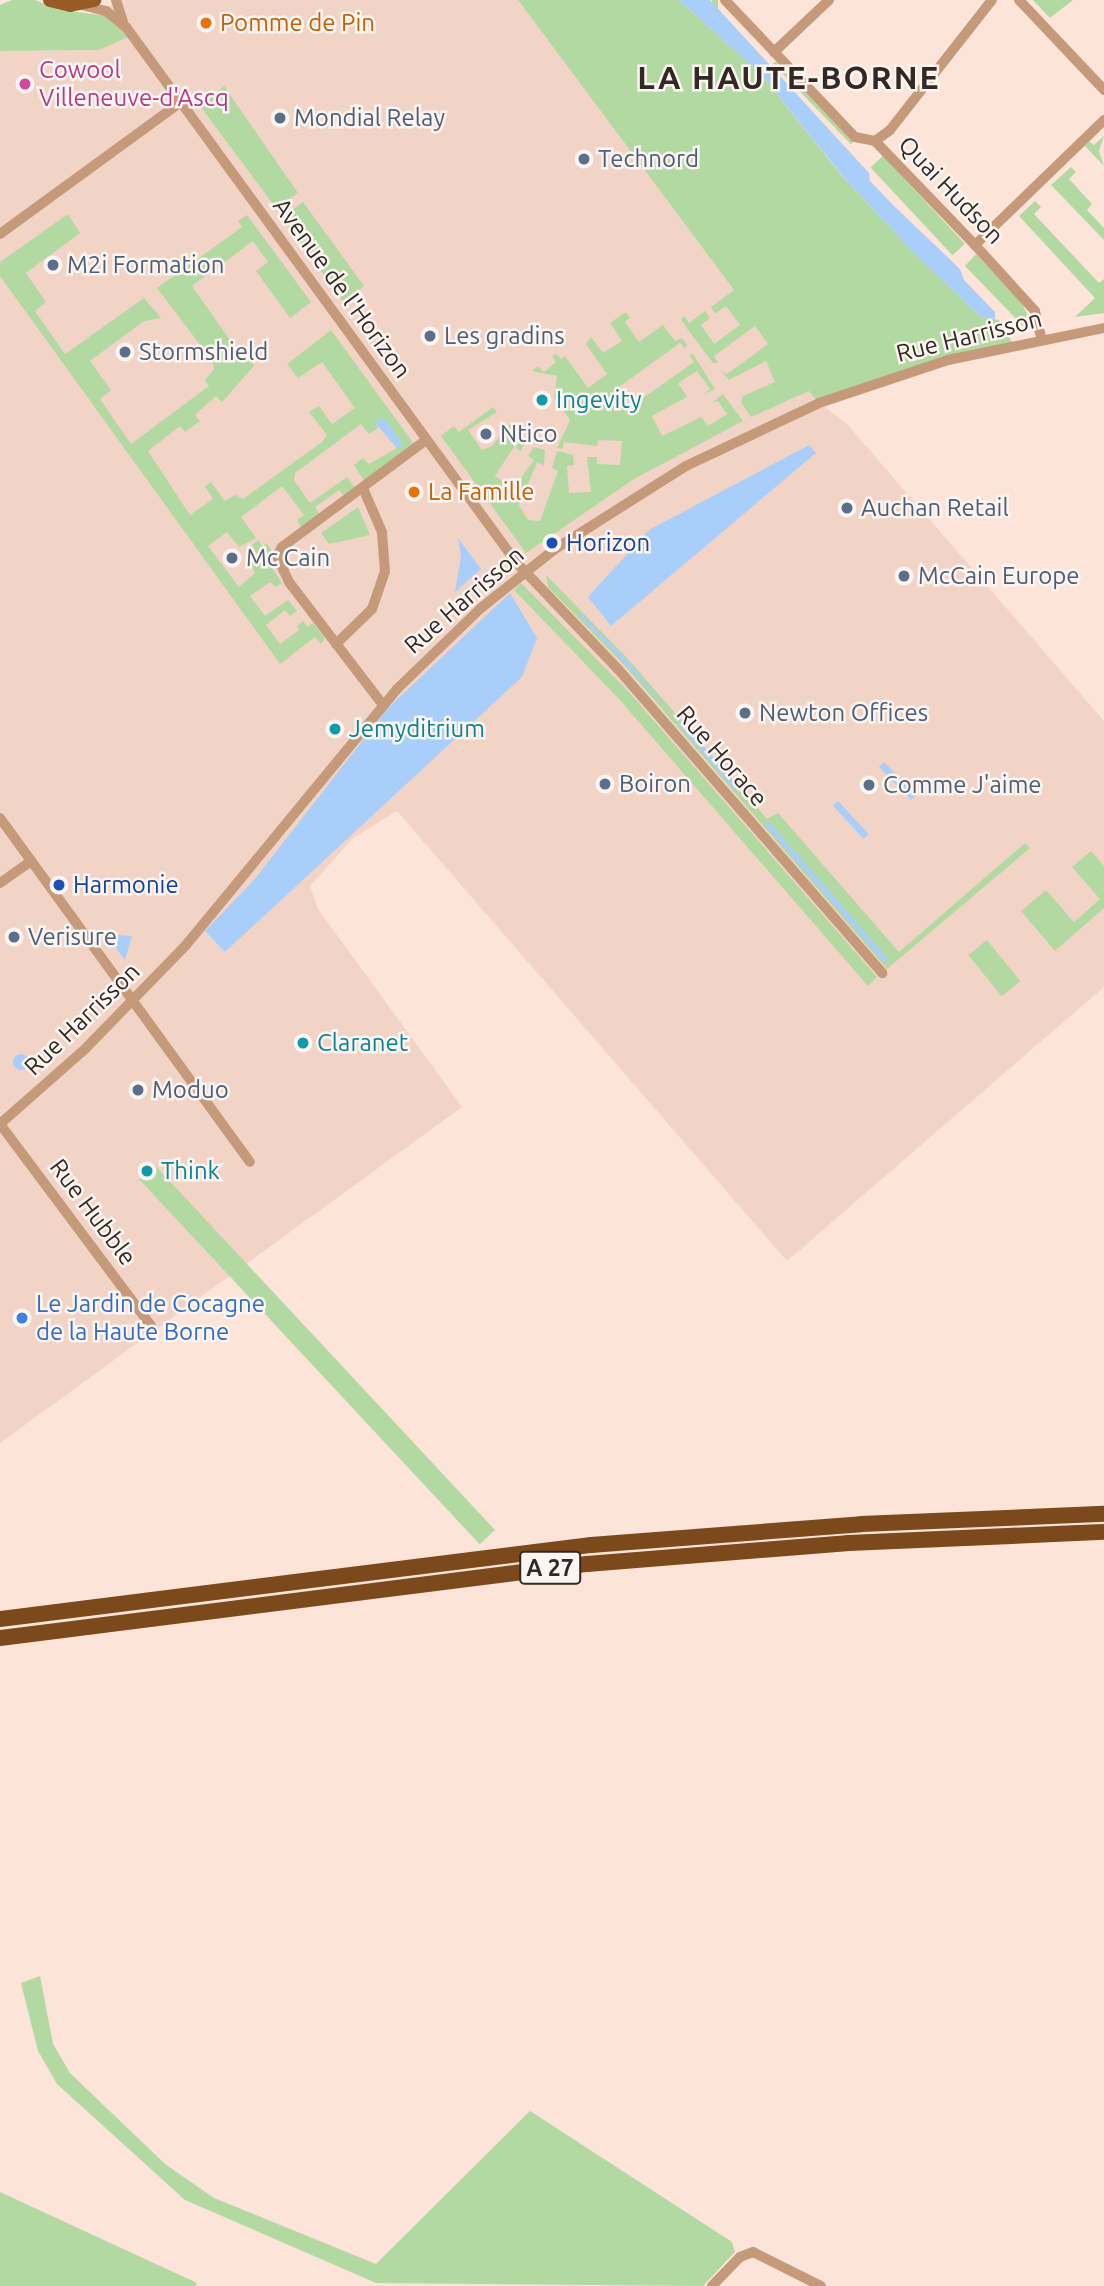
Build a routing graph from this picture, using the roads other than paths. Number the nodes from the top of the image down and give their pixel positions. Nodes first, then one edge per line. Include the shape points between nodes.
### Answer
1 (50, 0) edge
2 (94, 0) edge
3 (116, 0) edge
4 (725, 0) edge
5 (829, 0) edge
6 (992, 0) edge
7 (1018, 0) edge
8 (76, 5) junction
9 (126, 27) junction
10 (775, 52) junction
11 (1104, 90) edge
12 (181, 102) junction
13 (1104, 120) edge
14 (875, 141) junction
15 (0, 234) edge
16 (975, 244) junction
17 (1104, 328) edge
18 (1041, 338) junction
19 (426, 440) junction
20 (363, 488) junction
21 (525, 572) junction
22 (336, 643) junction
23 (383, 705) junction
24 (0, 818) edge
25 (31, 860) junction
26 (0, 883) edge
27 (882, 973) dead end
28 (132, 1000) junction
29 (0, 1124) edge
30 (250, 1162) dead end
31 (151, 1326) dead end
32 (1104, 1514) edge
33 (1104, 1532) edge
34 (0, 1619) edge
35 (0, 1638) edge
36 (712, 2286) edge
37 (821, 2286) edge

1 - 8 main road
2 - 8 main road
3 - 9 street, Avenue de l'Horizon
4 - 10 street, Quai Hudson
5 - 10 street
6 - 14 street via 890,130
7 - 11 street
8 - 9 street, Avenue de l'Horizon via 104,10
9 - 12 street, Avenue de l'Horizon
10 - 14 street, Quai Hudson via 855,137
12 - 15 street
12 - 19 street, Avenue de l'Horizon
13 - 16 street
14 - 16 street, Quai Hudson
16 - 18 street, Quai Hudson via 1035,311
17 - 18 street, Rue Harrisson
18 - 21 street, Rue Harrisson via 912,371 805,409 652,485
19 - 20 street
19 - 21 street, Avenue de l'Horizon
20 - 22 street via 382,532 385,572 372,609
20 - 22 street via 276,556 279,567
21 - 23 street, Rue Harrisson
21 - 27 street, Rue Horace via 618,669
22 - 23 street
23 - 28 street, Rue Harrisson via 236,888
24 - 25 street
25 - 26 street
25 - 28 street
28 - 29 street, Rue Harrisson
28 - 30 street
29 - 31 street, Rue Hubble
32 - 34 highway, A 27 via 873,1523 591,1545
33 - 35 highway, A 27 via 849,1543 587,1564
36 - 37 street via 749,2253 767,2256

